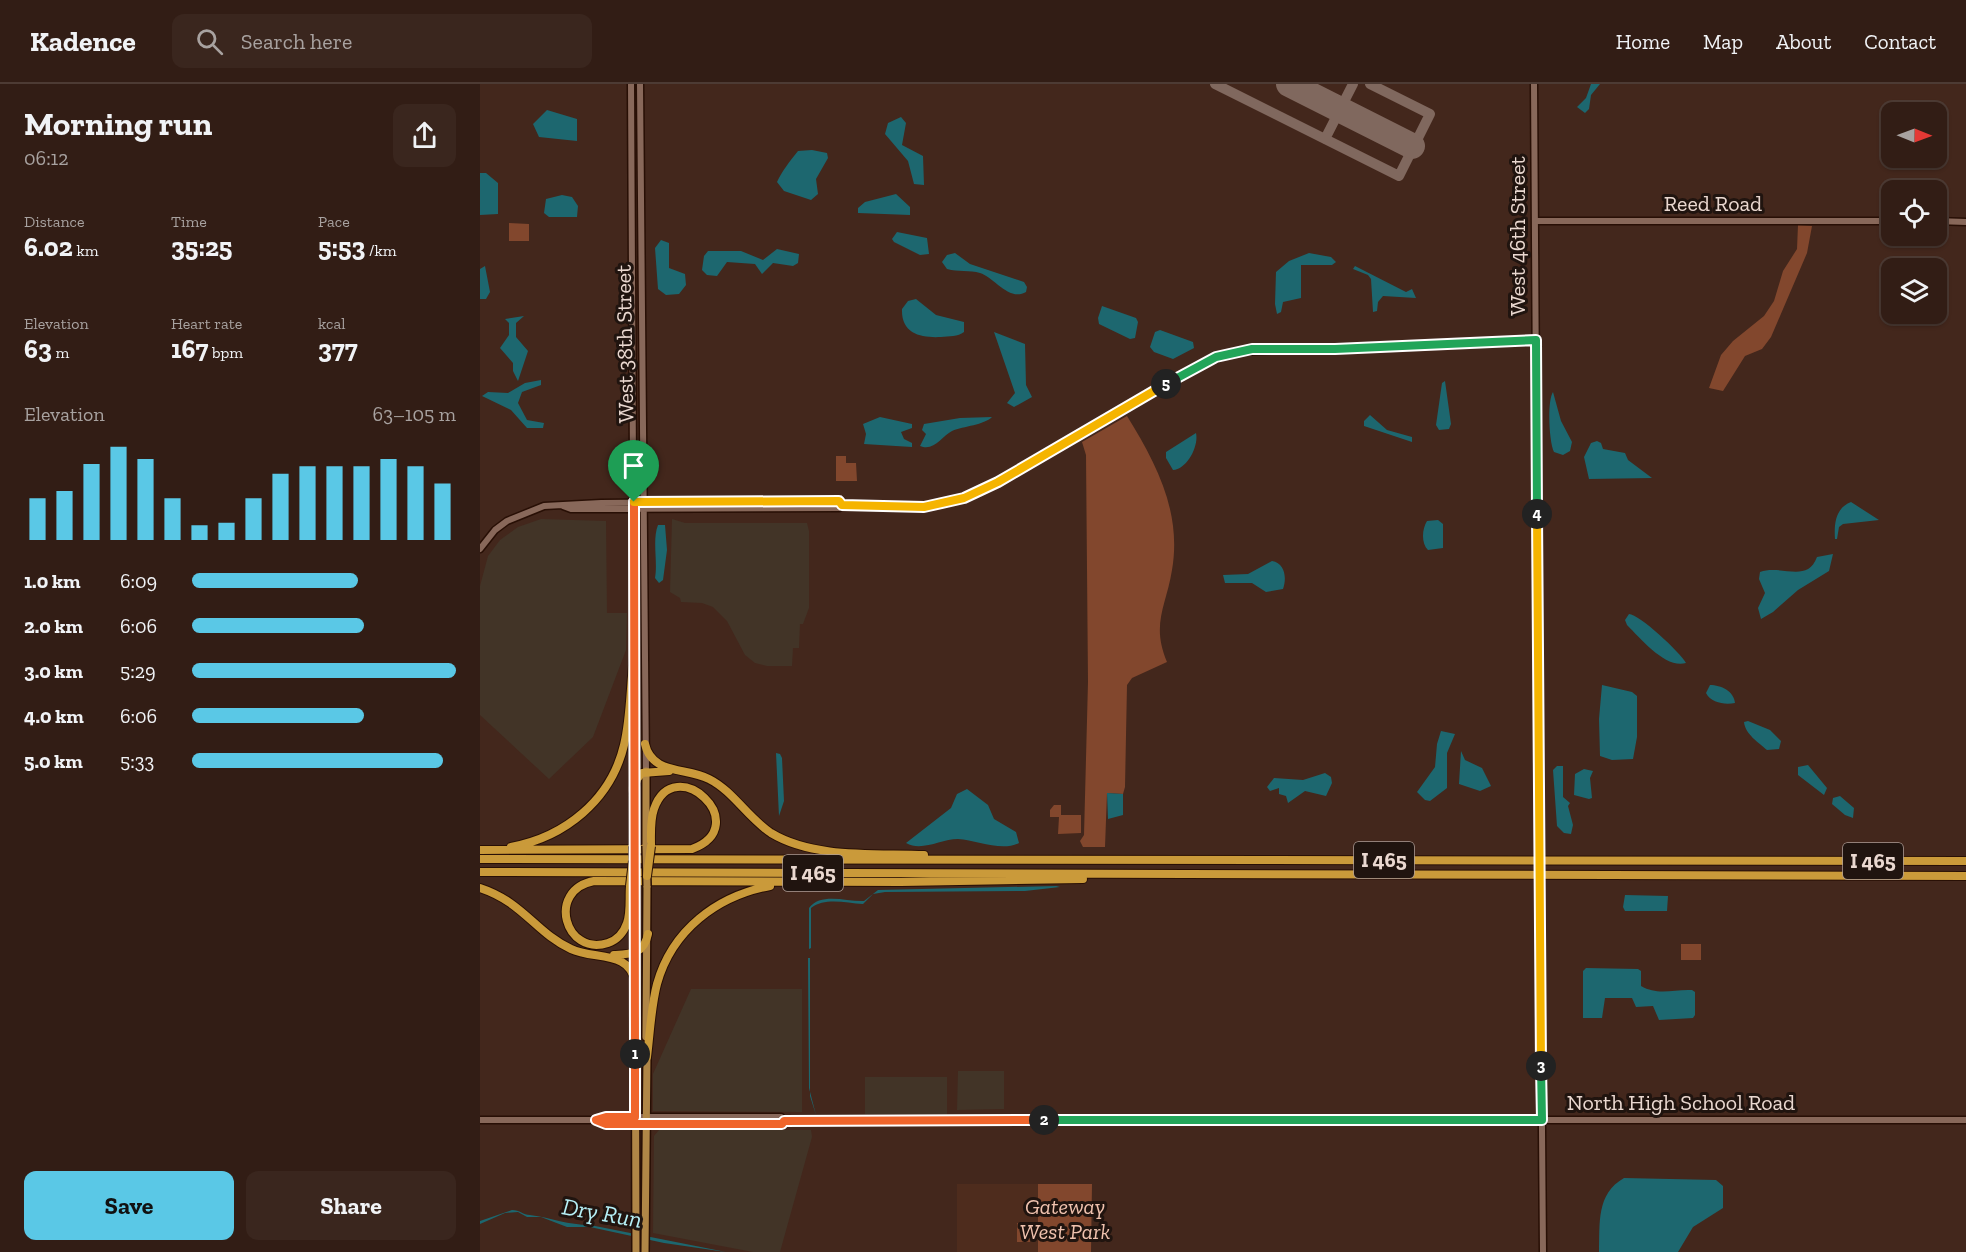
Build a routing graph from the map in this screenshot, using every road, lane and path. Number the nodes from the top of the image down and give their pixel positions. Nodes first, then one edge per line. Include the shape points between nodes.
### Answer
1 (631, 84) edge
2 (640, 84) edge
3 (1534, 84) edge
4 (1535, 221) junction
5 (1881, 221) edge
6 (1947, 221) edge
7 (1966, 222) edge
8 (1536, 340) junction
9 (634, 506) junction
10 (643, 506) junction
11 (480, 549) edge
12 (634, 657) junction
13 (645, 744) junction
14 (680, 770) junction
15 (646, 771) junction
16 (633, 795) junction
17 (648, 846) junction
18 (482, 850) edge
19 (480, 859) edge
20 (988, 860) junction
21 (633, 861) joint
22 (1966, 861) edge
23 (480, 872) edge
24 (1147, 875) junction
25 (647, 876) joint
26 (1966, 876) edge
27 (802, 882) junction
28 (632, 886) junction
29 (480, 888) edge
30 (648, 934) junction
31 (635, 953) junction
32 (600, 957) junction
33 (635, 982) junction
34 (647, 1057) junction
35 (480, 1120) edge
36 (635, 1120) junction
37 (645, 1120) junction
38 (1542, 1120) junction
39 (1966, 1120) edge
40 (636, 1252) edge
41 (645, 1252) edge
42 (1543, 1252) edge

1 - 9 main road, West 38th Street
2 - 10 main road, West 38th Street
3 - 4 main road, West 46th Street
4 - 5 main road, Reed Road
4 - 8 main road, West 46th Street
6 - 7 main road
8 - 10 main road via 1234,352 1196,366 974,494 928,507 842,505 839,501
8 - 38 main road, West 46th Street, bridge
9 - 10 main road
9 - 11 main road via 540,507 512,517
9 - 12 main road, West 38th Street
10 - 13 main road, West 38th Street
12 - 16 main road, West 38th Street
12 - 18 highway via 624,746 615,772 600,795 574,821 551,835 525,845
13 - 14 highway via 654,763
13 - 15 main road, West 38th Street
14 - 15 highway
14 - 20 highway via 712,780 771,832 801,845 836,851 962,855
15 - 16 highway via 638,777
15 - 17 main road, West 38th Street
16 - 21 main road, West 38th Street, bridge
17 - 18 highway via 653,810 663,795 686,787 708,799 714,813 714,828 708,840 692,849
17 - 25 highway, bridge
19 - 20 highway, I 465
20 - 22 highway, I 465
21 - 28 highway, bridge
23 - 24 highway, I 465
24 - 26 highway, I 465
24 - 27 highway via 1115,879
25 - 30 main road, bridge
27 - 28 highway via 588,882 575,890 568,901 566,916 571,931 592,944 616,938 628,920
27 - 34 highway via 734,896 702,915 686,931 657,982
28 - 31 main road
29 - 32 highway via 514,904 565,946
30 - 31 highway via 644,947
30 - 34 main road
31 - 32 highway
31 - 33 main road
32 - 33 highway via 626,963
33 - 36 main road
34 - 37 main road
35 - 36 main road, North High School Road
36 - 37 main road, North High School Road
36 - 40 main road
37 - 38 main road, North High School Road
37 - 41 main road
38 - 39 main road, North High School Road
38 - 42 main road, West 46th Street

